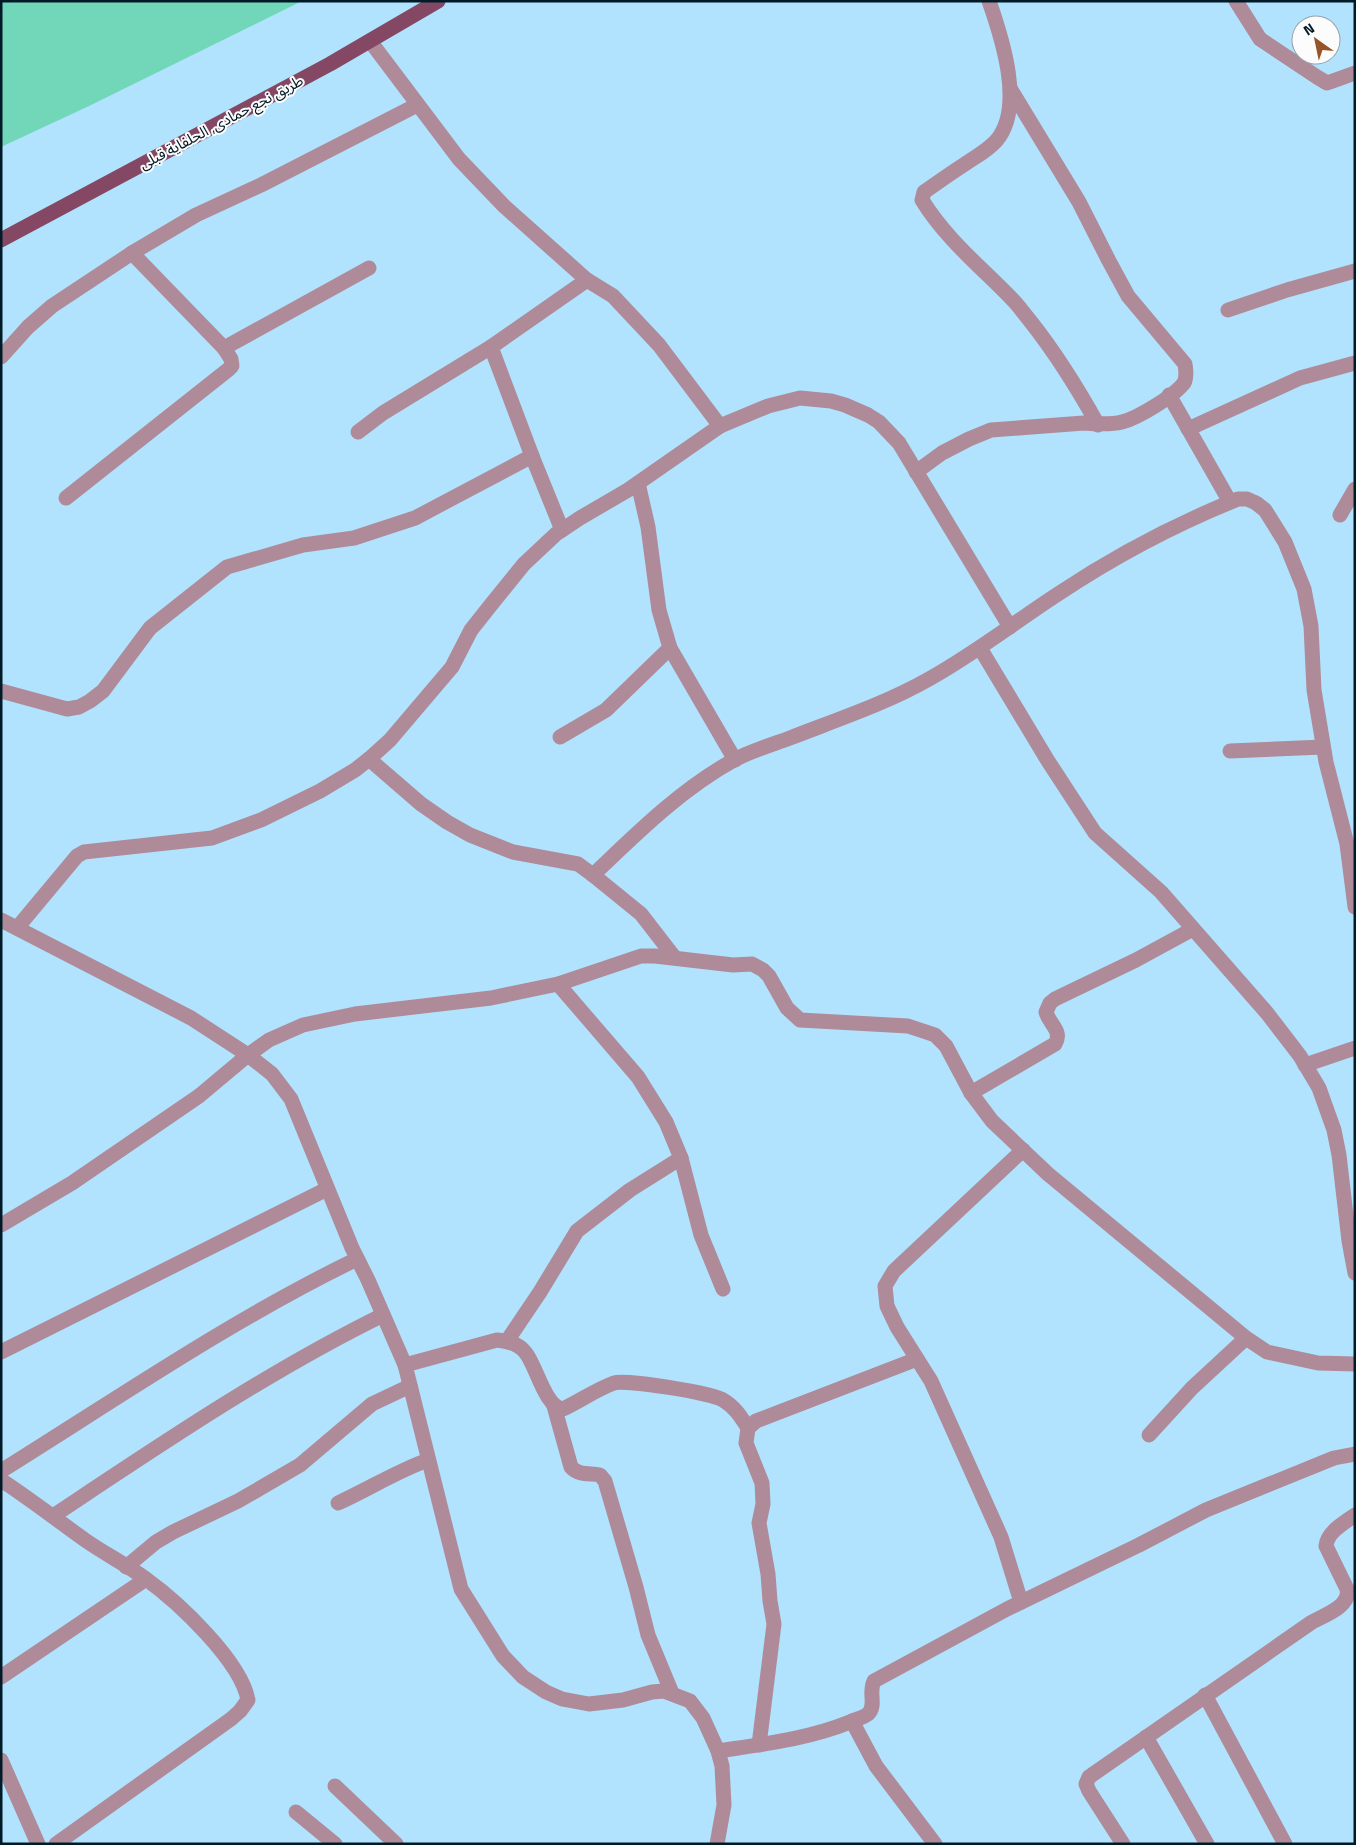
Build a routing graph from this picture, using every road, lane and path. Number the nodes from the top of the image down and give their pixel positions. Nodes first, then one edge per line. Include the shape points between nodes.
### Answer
1 (438, 1) edge
2 (989, 1) edge
3 (1236, 1) edge
4 (370, 40) junction
5 (1355, 73) edge
6 (1011, 90) junction
7 (417, 105) junction
8 (1, 240) edge
9 (132, 253) junction
10 (369, 268) dead end
11 (1355, 271) edge
12 (588, 280) junction
13 (1228, 310) dead end
14 (491, 347) junction
15 (224, 348) junction
16 (1, 357) edge
17 (1355, 363) edge
18 (1169, 395) junction
19 (1098, 424) junction
20 (720, 426) junction
21 (1188, 429) junction
22 (358, 432) dead end
23 (532, 456) junction
24 (916, 472) junction
25 (638, 483) junction
26 (1355, 489) edge
27 (66, 498) dead end
28 (1230, 502) junction
29 (1340, 515) dead end
30 (562, 530) junction
31 (1010, 627) junction
32 (670, 648) junction
33 (980, 648) junction
34 (1, 691) edge
35 (560, 737) dead end
36 (1323, 747) junction
37 (1230, 751) dead end
38 (370, 759) junction
39 (735, 760) junction
40 (593, 874) junction
41 (1354, 898) edge
42 (1, 920) edge
43 (17, 928) junction
44 (1194, 929) junction
45 (675, 958) junction
46 (558, 984) junction
47 (1355, 1048) edge
48 (248, 1054) junction
49 (1305, 1065) junction
50 (971, 1093) junction
51 (1023, 1150) junction
52 (681, 1158) junction
53 (327, 1189) junction
54 (1, 1226) edge
55 (357, 1259) junction
56 (1355, 1272) edge
57 (723, 1289) dead end
58 (383, 1315) junction
59 (1246, 1338) junction
60 (508, 1341) junction
61 (1, 1352) edge
62 (917, 1358) junction
63 (1355, 1364) edge
64 (405, 1365) junction
65 (410, 1386) junction
66 (554, 1406) junction
67 (748, 1428) junction
68 (1149, 1435) dead end
69 (1355, 1454) edge
70 (428, 1460) junction
71 (1, 1471) edge
72 (1, 1480) edge
73 (338, 1504) dead end
74 (1355, 1515) edge
75 (53, 1516) junction
76 (126, 1567) junction
77 (146, 1579) junction
78 (1021, 1602) junction
79 (1, 1676) edge
80 (672, 1693) junction
81 (1205, 1696) junction
82 (852, 1721) junction
83 (1146, 1737) junction
84 (759, 1745) junction
85 (718, 1751) junction
86 (1, 1760) edge
87 (335, 1786) dead end
88 (296, 1812) dead end
89 (38, 1844) edge
90 (56, 1844) edge
91 (335, 1844) edge
92 (396, 1844) edge
93 (716, 1844) edge
94 (935, 1844) edge
95 (1123, 1844) edge
96 (1207, 1844) edge
97 (1285, 1844) edge

1 - 4 main road, طريق نجع حمادى, الحلفاية قبلى
2 - 6 street
3 - 5 street via 1260,39 1317,77 1330,82
4 - 7 street
4 - 8 main road, طريق نجع حمادى, الحلفاية قبلى
6 - 18 street via 1079,202 1128,296 1185,364 1185,382
6 - 19 street via 1006,126 996,141 924,192 922,200 932,217 973,263 1013,300 1043,338 1072,378
7 - 9 street via 196,215
7 - 12 street via 458,159 504,206
9 - 15 street
9 - 16 street via 52,306
10 - 15 street
11 - 13 street
12 - 14 street
12 - 20 street via 613,296 659,345
14 - 22 street
14 - 23 street
15 - 27 street via 231,359 229,369
17 - 21 street via 1300,378
18 - 19 street via 1133,418
18 - 21 street
19 - 24 street via 991,430 942,453
20 - 24 street via 768,406 800,398 830,401 879,422 899,443
20 - 25 street
21 - 28 street
23 - 30 street
23 - 34 street via 415,518 354,538 303,545 227,567 150,628 103,691 79,707 67,709
24 - 31 street
25 - 30 street
25 - 32 street via 648,527 658,610
26 - 29 street
28 - 31 street via 1192,517 1141,544
28 - 36 street via 1247,499 1265,510 1285,542 1304,590 1312,626 1314,690
30 - 38 street via 524,564 472,630 452,667
31 - 33 street
32 - 35 street via 606,710
32 - 39 street
33 - 39 street via 928,680 872,706
33 - 44 street via 1095,833 1161,892
36 - 37 street
36 - 41 street via 1348,844
38 - 40 street via 421,804 470,835 513,852 578,864
38 - 43 street via 312,795 261,820 212,838 84,852 77,856
39 - 40 street via 679,797
40 - 45 street via 641,914
42 - 43 street
43 - 48 street via 191,1018
44 - 49 street via 1267,1013
44 - 50 street via 1055,998 1046,1012 1058,1032 1055,1044
45 - 46 street via 641,956
45 - 50 street via 752,964 763,970 787,1008 800,1020 908,1026 935,1035 946,1046
46 - 48 street via 492,998 375,1011 312,1023 269,1040
46 - 52 street via 638,1077 666,1122
47 - 49 street
48 - 53 street via 272,1074 291,1099
48 - 54 street via 199,1096 72,1183
49 - 56 street via 1318,1088 1334,1130
50 - 51 street via 992,1120
51 - 59 street
51 - 62 street via 894,1271 885,1286 887,1306
52 - 57 street via 701,1235
52 - 60 street via 630,1190 579,1229
53 - 55 street
53 - 61 street
55 - 58 street
55 - 71 street via 286,1295
58 - 64 street
58 - 75 street via 335,1339 205,1416
59 - 63 street via 1267,1352 1318,1363
59 - 68 street via 1192,1388
60 - 64 street via 497,1340
60 - 66 street via 525,1352
62 - 67 street via 756,1421
62 - 78 street via 931,1381 1002,1537
64 - 65 street
65 - 70 street
65 - 76 street via 372,1404 300,1465 238,1501 164,1537
66 - 67 street via 563,1409 616,1382 631,1382 721,1398 734,1408
66 - 80 street via 571,1467 582,1474 600,1475 605,1481 648,1635
67 - 84 street via 746,1443 764,1492 759,1523 774,1624
69 - 78 street via 1334,1458 1206,1510
70 - 73 street
70 - 80 street via 461,1589 503,1656 523,1677 562,1699 589,1704 652,1692
72 - 75 street
74 - 81 street via 1332,1533 1326,1546 1347,1588 1349,1596 1346,1602
75 - 76 street
76 - 77 street
77 - 79 street
77 - 90 street via 186,1613 219,1648 243,1683 248,1700 231,1719
78 - 82 street via 874,1681 869,1713
80 - 85 street via 690,1701 703,1718
81 - 83 street
81 - 97 street
82 - 84 street via 813,1735
82 - 94 street via 876,1766
83 - 95 street via 1089,1777 1086,1784
83 - 96 street
84 - 85 street
85 - 93 street via 724,1779 724,1805
86 - 89 street
87 - 92 street
88 - 91 street

